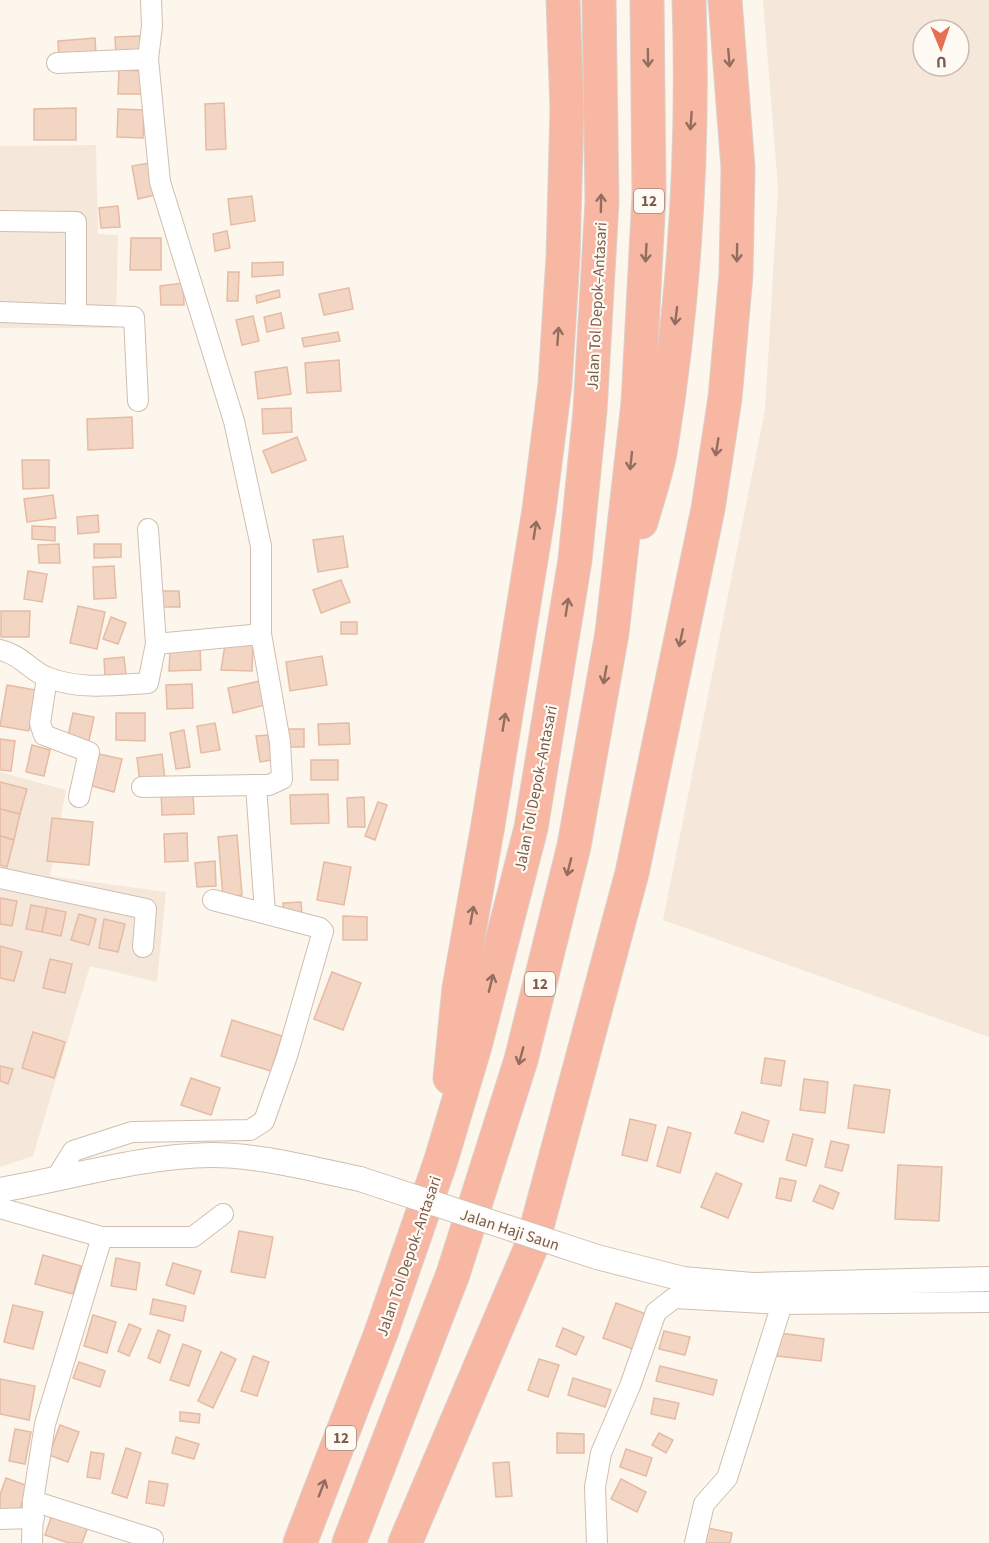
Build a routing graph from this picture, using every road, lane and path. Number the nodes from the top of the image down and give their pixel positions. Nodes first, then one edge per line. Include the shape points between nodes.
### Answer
1 (151, 0) edge
2 (563, 0) edge
3 (599, 0) edge
4 (647, 0) edge
5 (689, 0) edge
6 (724, 0) edge
7 (148, 59) junction
8 (57, 63) dead end
9 (0, 221) edge
10 (0, 312) edge
11 (76, 315) junction
12 (138, 401) dead end
13 (148, 529) dead end
14 (612, 633) junction
15 (261, 634) junction
16 (156, 644) junction
17 (0, 650) edge
18 (47, 678) junction
19 (256, 785) junction
20 (142, 787) dead end
21 (79, 797) dead end
22 (0, 878) edge
23 (213, 900) dead end
24 (265, 913) junction
25 (143, 947) dead end
26 (441, 1160) junction
27 (55, 1180) junction
28 (0, 1190) edge
29 (0, 1208) edge
30 (223, 1214) dead end
31 (102, 1237) junction
32 (989, 1279) edge
33 (989, 1302) edge
34 (782, 1304) junction
35 (34, 1509) junction
36 (0, 1519) edge
37 (153, 1539) dead end
38 (32, 1543) edge
39 (300, 1543) edge
40 (349, 1543) edge
41 (405, 1543) edge
42 (597, 1543) edge
43 (695, 1543) edge

1 - 7 street
26 -> 2 highway via 459,988 489,825 555,384 567,131
26 -> 3 highway, Jalan Tol Depok–Antasari / 12 via 531,828 575,560 590,411 602,202
4 -> 14 highway, 12 via 649,206 638,403
5 -> 14 highway via 692,99 680,282 660,448
6 -> 41 highway via 738,168 736,274 725,398 701,543 632,873 532,1245
7 - 8 street
7 - 15 street via 160,182 234,420 261,546
9 - 11 street via 76,222
10 - 11 street
11 - 12 street via 134,317
13 - 16 street
14 -> 40 highway, 12 via 574,846 520,1060 453,1274
15 - 16 street
15 - 19 street via 280,742 282,779
16 - 18 street via 148,682 87,687
17 - 18 street via 15,653
18 - 21 street via 40,723 44,735 89,752
19 - 20 street
19 - 24 street
22 - 25 street via 146,909
23 - 24 street
24 - 27 street via 323,931 264,1121 249,1130 132,1132 73,1151
39 -> 26 highway, Jalan Tol Depok–Antasari / 12 via 381,1333
27 - 28 street, Jalan Haji Saun
27 - 32 street, Jalan Haji Saun, bridge via 136,1163 211,1155 278,1161 360,1179 597,1257 683,1279 752,1285
29 - 31 street
30 - 31 street via 193,1237
31 - 35 street via 45,1424
33 - 34 street
34 - 42 street via 674,1298 656,1312 598,1462
34 - 43 street via 727,1478 704,1504
35 - 36 street
35 - 37 street
35 - 38 street

